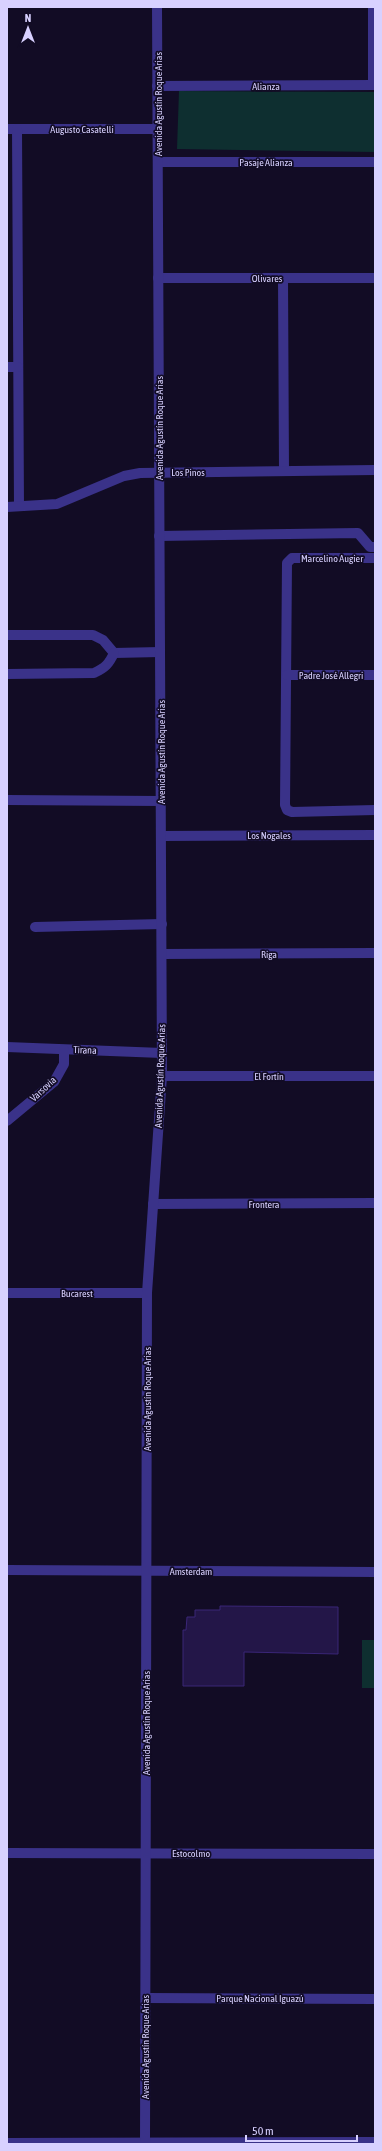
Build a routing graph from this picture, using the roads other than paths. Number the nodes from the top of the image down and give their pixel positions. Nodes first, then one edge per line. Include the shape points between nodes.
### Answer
1 (157, 7) edge
2 (373, 7) edge
3 (374, 85) edge
4 (158, 86) junction
5 (12, 129) edge
6 (158, 129) junction
7 (158, 162) junction
8 (375, 162) edge
9 (158, 278) junction
10 (283, 278) junction
11 (375, 278) edge
12 (7, 367) edge
13 (18, 367) junction
14 (375, 470) edge
15 (284, 471) junction
16 (159, 472) junction
17 (19, 506) junction
18 (7, 507) edge
19 (159, 536) junction
20 (375, 547) edge
21 (375, 558) edge
22 (7, 635) edge
23 (160, 652) junction
24 (114, 653) junction
25 (7, 674) edge
26 (287, 675) junction
27 (375, 675) edge
28 (7, 800) edge
29 (161, 802) junction
30 (375, 810) edge
31 (375, 835) edge
32 (162, 836) junction
33 (162, 924) junction
34 (35, 927) dead end
35 (375, 953) edge
36 (162, 954) junction
37 (7, 1048) edge
38 (64, 1050) junction
39 (162, 1053) junction
40 (162, 1076) junction
41 (375, 1076) edge
42 (7, 1121) edge
43 (375, 1203) edge
44 (153, 1204) junction
45 (7, 1293) edge
46 (147, 1293) junction
47 (7, 1570) edge
48 (146, 1570) junction
49 (375, 1572) edge
50 (145, 1852) junction
51 (7, 1853) edge
52 (375, 1854) edge
53 (146, 1998) junction
54 (375, 1999) edge
55 (375, 2142) edge
56 (7, 2143) edge
57 (144, 2143) edge

1 - 4 street, Avenida Agustín Roque Arias
2 - 3 street
3 - 4 street, Alianza
4 - 6 street, Avenida Agustín Roque Arias
5 - 6 street, Augusto Casatelli
5 - 13 street
6 - 7 street, Avenida Agustín Roque Arias
7 - 8 street, Pasaje Alianza
7 - 9 street, Avenida Agustín Roque Arias
9 - 10 street, Olivares
9 - 16 street, Avenida Agustín Roque Arias
10 - 11 street, Olivares
10 - 15 street
12 - 13 street
13 - 17 street
14 - 15 street, Los Pinos
15 - 16 street, Los Pinos
16 - 17 street, Los Pinos via 124,476 57,504
16 - 19 street, Avenida Agustín Roque Arias
17 - 18 street, Los Pinos
19 - 20 street via 358,533 370,547
19 - 23 street, Avenida Agustín Roque Arias
21 - 26 street, Marcelino Augier via 289,560 286,563
22 - 24 street via 93,635 103,640
23 - 24 street
23 - 29 street, Avenida Agustín Roque Arias
24 - 25 street via 104,669 94,673
26 - 27 street, Padre José Allegri
26 - 30 street via 287,810
28 - 29 street
29 - 32 street, Avenida Agustín Roque Arias
31 - 32 street, Los Nogales
32 - 33 street, Avenida Agustín Roque Arias
33 - 34 street
33 - 36 street, Avenida Agustín Roque Arias
35 - 36 street, Riga
36 - 39 street, Avenida Agustín Roque Arias
37 - 38 street, Tirana
38 - 39 street, Tirana
38 - 42 street, Varsovia via 64,1064 54,1082
39 - 40 street, Avenida Agustín Roque Arias
40 - 41 street, El Fortín
40 - 44 street, Avenida Agustín Roque Arias
43 - 44 street, Frontera
44 - 46 street, Avenida Agustín Roque Arias
45 - 46 street, Bucarest
46 - 48 street, Avenida Agustín Roque Arias
47 - 48 street, Amsterdam
48 - 49 street, Amsterdam
48 - 50 street, Avenida Agustín Roque Arias
50 - 51 street, Estocolmo
50 - 52 street, Estocolmo
50 - 53 street, Avenida Agustín Roque Arias
53 - 54 street, Parque Nacional Iguazú
53 - 57 street, Avenida Agustín Roque Arias
55 - 57 street
56 - 57 street

